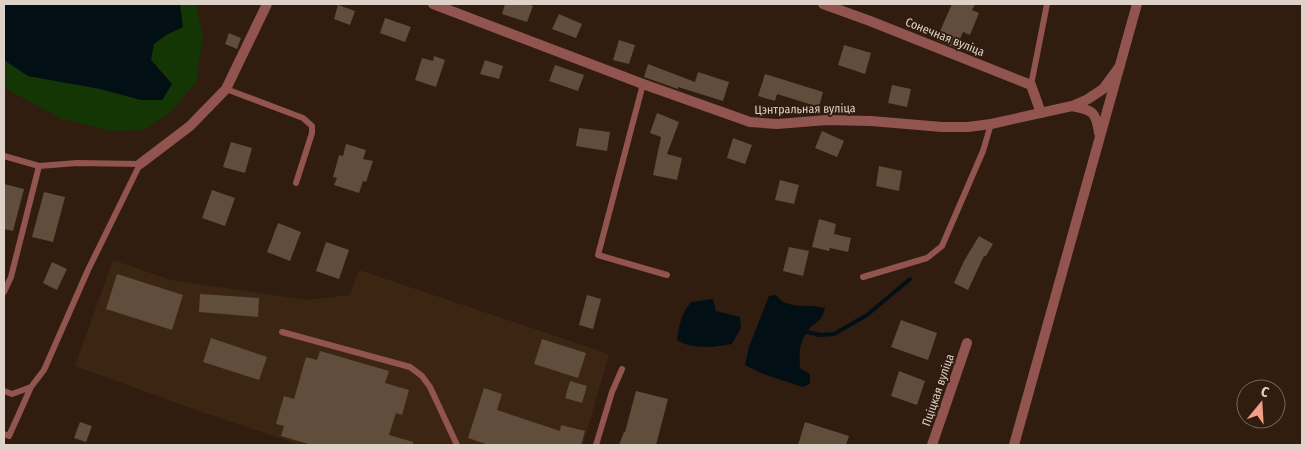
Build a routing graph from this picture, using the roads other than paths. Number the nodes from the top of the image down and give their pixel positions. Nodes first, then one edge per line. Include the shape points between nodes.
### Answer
1 (267, 4) edge
2 (433, 4) edge
3 (823, 4) edge
4 (1047, 4) edge
5 (1137, 4) edge
6 (1120, 66) junction
7 (643, 84) junction
8 (1031, 86) junction
9 (226, 89) junction
10 (1072, 106) junction
11 (1041, 113) junction
12 (991, 124) junction
13 (1099, 140) junction
14 (4, 156) edge
15 (140, 164) junction
16 (39, 166) junction
17 (296, 183) dead end
18 (667, 275) dead end
19 (863, 277) dead end
20 (4, 292) edge
21 (282, 332) dead end
22 (967, 343) dead end
23 (622, 369) dead end
24 (31, 387) junction
25 (4, 391) edge
26 (4, 434) edge
27 (457, 445) edge
28 (596, 445) edge
29 (932, 445) edge
30 (1014, 445) edge

1 - 9 street
2 - 7 street, Цэнтральная вуліца
3 - 8 street, Сонечная вуліца
4 - 8 lane
5 - 6 street
6 - 10 street, Цэнтральная вуліца via 1103,89
6 - 13 street
7 - 12 street, Цэнтральная вуліца via 750,122 871,121 942,127
7 - 18 lane via 598,256
8 - 11 street
9 - 15 street via 190,126
9 - 17 lane via 303,118 312,126
10 - 11 street, Цэнтральная вуліца
10 - 13 street via 1093,112
11 - 12 street, Цэнтральная вуліца
12 - 19 lane via 984,151 942,246 927,258
13 - 30 street
14 - 16 lane
15 - 16 lane via 78,162
15 - 24 lane via 44,370
16 - 20 lane via 11,277
21 - 27 lane via 410,367 430,387
22 - 29 street, Пціцкая вуліца
23 - 28 lane
24 - 25 lane via 12,394
24 - 26 lane via 9,436

